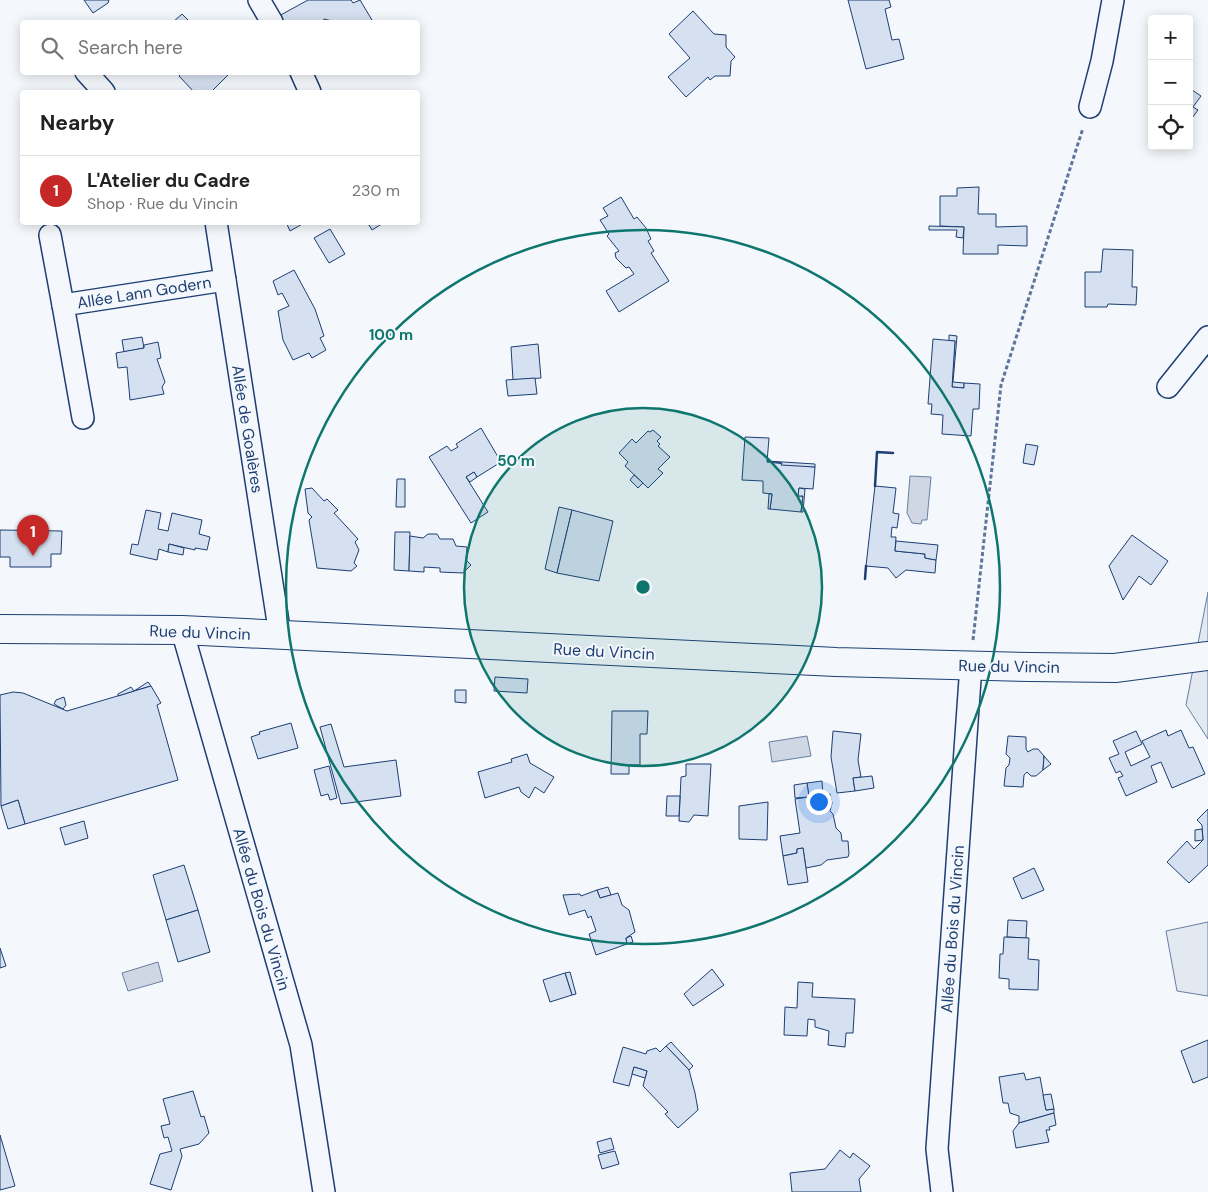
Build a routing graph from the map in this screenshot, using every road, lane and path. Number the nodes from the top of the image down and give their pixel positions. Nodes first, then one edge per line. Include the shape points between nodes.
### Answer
1 (259, 0) edge
2 (1113, 0) edge
3 (271, 20) edge
4 (89, 75) edge
5 (302, 75) edge
6 (102, 90) edge
7 (309, 90) edge
8 (1090, 107) joint
9 (216, 225) edge
10 (50, 235) dead end
11 (225, 280) junction
12 (63, 305) junction
13 (1208, 337) edge
14 (1168, 388) dead end
15 (82, 418) dead end
16 (0, 628) edge
17 (182, 630) junction
18 (280, 635) junction
19 (1208, 656) edge
20 (971, 665) junction
21 (324, 1192) edge
22 (942, 1192) edge

1 - 3 street
2 - 8 street
4 - 6 street
5 - 7 street
8 - 20 path via 1001,385
9 - 11 street, Allée de Goalères
10 - 12 street, Allée Lann Godern
11 - 12 street, Allée Lann Godern
11 - 18 street, Allée de Goalères
12 - 15 street, Allée Lann Godern
13 - 14 street
16 - 17 main road, Rue du Vincin
17 - 18 main road, Rue du Vincin
17 - 21 street, Allée du Bois du Vincin via 301,1045
18 - 20 main road, Rue du Vincin via 826,662
19 - 20 main road, Rue du Vincin via 1115,668
20 - 22 street, Allée du Bois du Vincin via 937,1149

